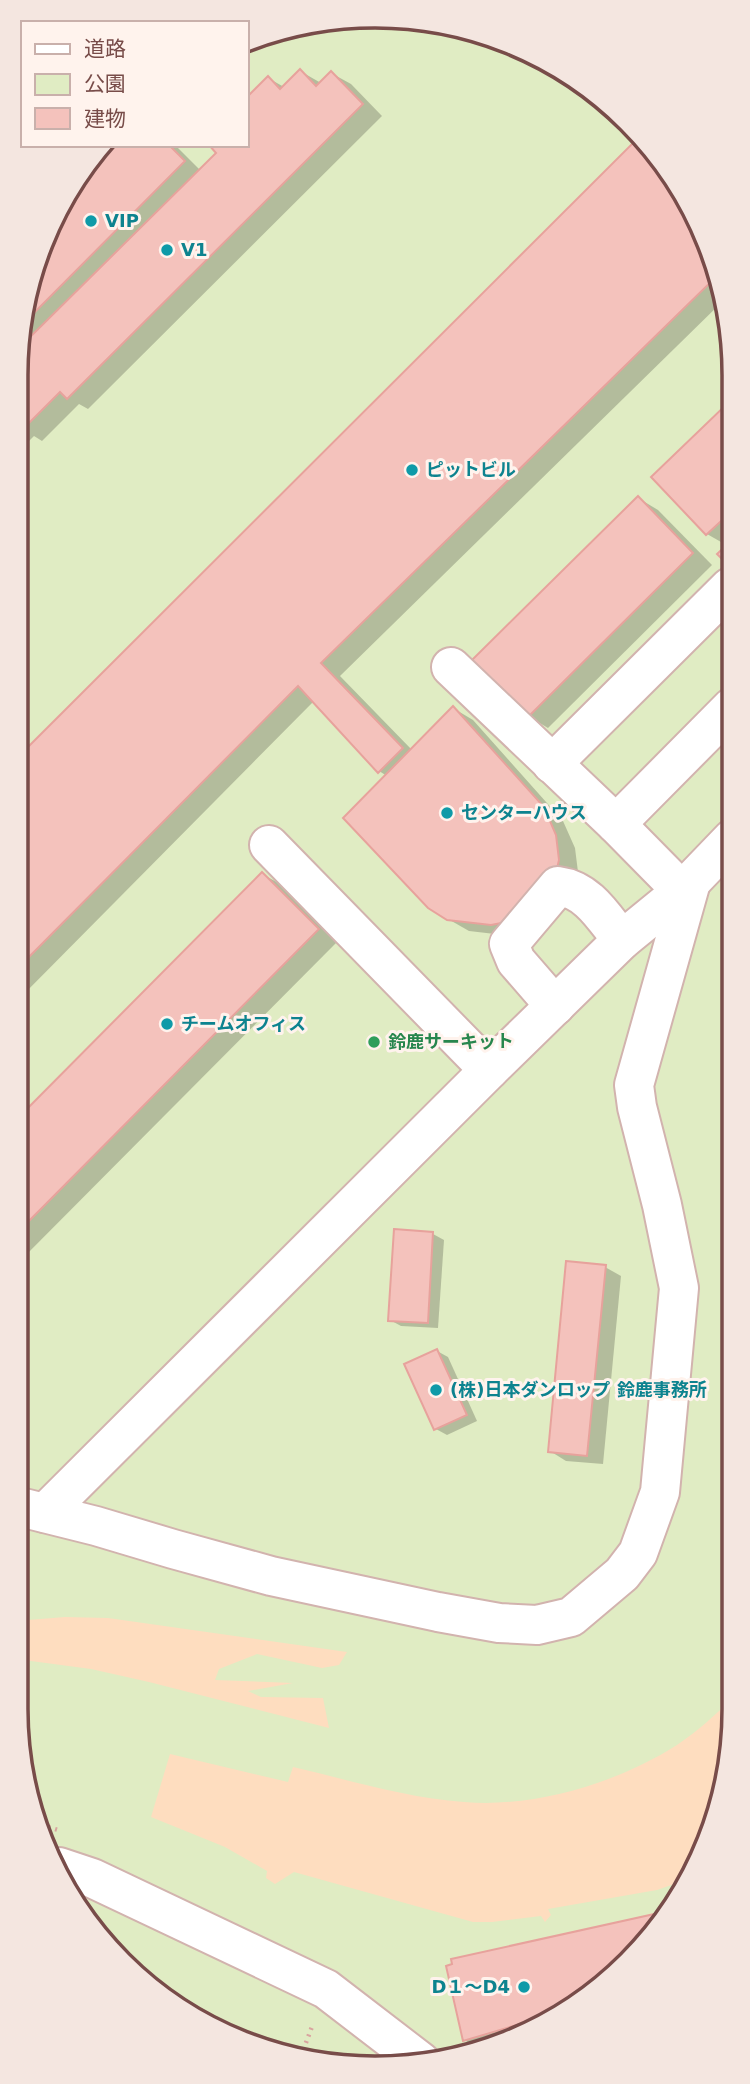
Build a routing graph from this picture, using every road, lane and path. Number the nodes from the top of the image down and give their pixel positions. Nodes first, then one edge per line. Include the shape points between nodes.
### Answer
1 (722, 595) edge
2 (451, 667) dead end
3 (722, 717) edge
4 (552, 764) junction
5 (616, 824) junction
6 (269, 845) dead end
7 (722, 849) edge
8 (687, 886) junction
9 (622, 940) junction
10 (555, 1006) junction
11 (489, 1070) junction
12 (31, 1509) edge
13 (68, 1870) edge
14 (410, 2054) edge

1 - 4 lane
2 - 4 lane
3 - 5 lane
4 - 5 lane
5 - 8 lane
6 - 11 lane
7 - 8 lane
8 - 9 lane
8 - 12 lane via 634,1085 679,1288 660,1492 638,1553 622,1574 571,1617 537,1625 499,1623 271,1576
9 - 10 lane
9 - 10 lane via 586,897 558,886 509,944 516,961
10 - 11 lane
11 - 12 lane
13 - 14 lane via 326,1989

